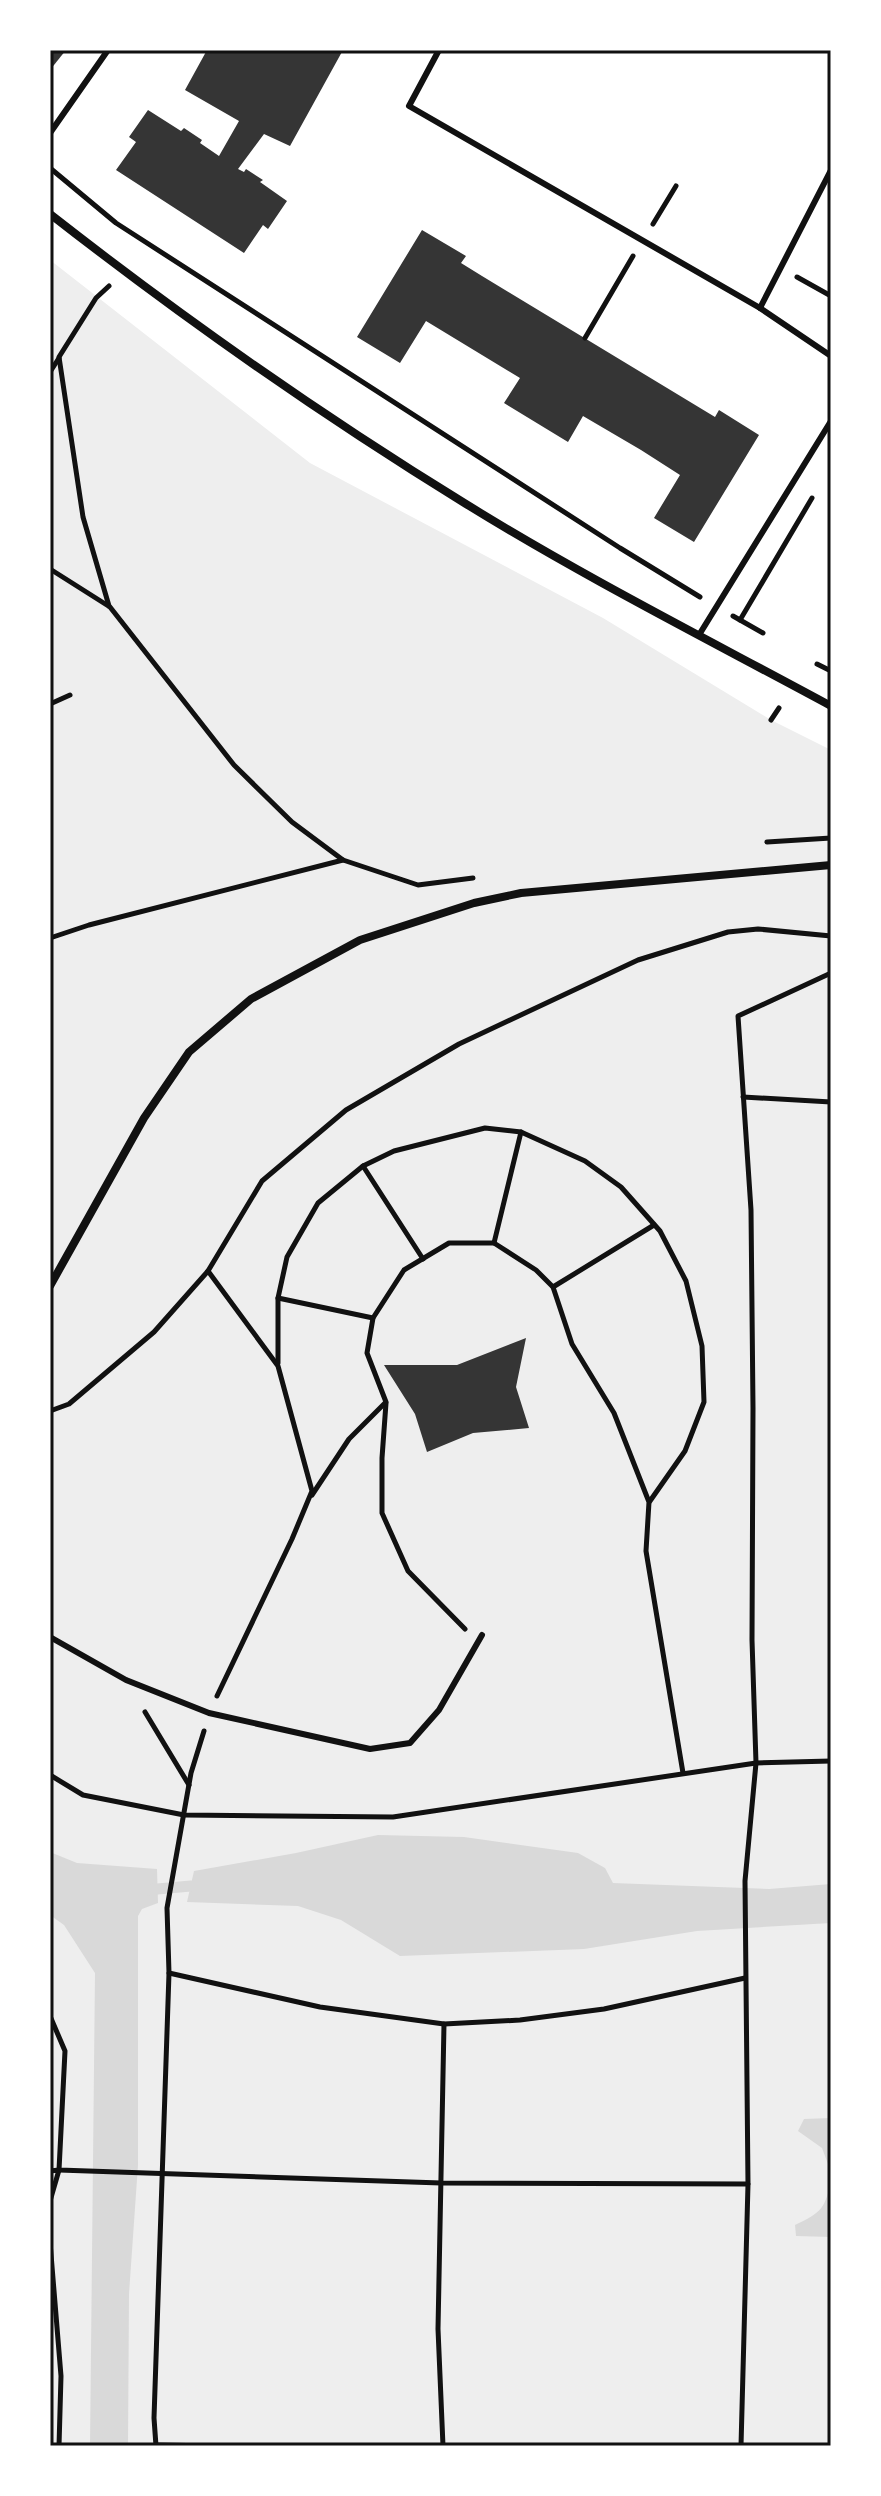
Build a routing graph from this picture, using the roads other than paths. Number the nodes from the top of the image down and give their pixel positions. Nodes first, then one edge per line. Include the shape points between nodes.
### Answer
1 (108, 50) edge
2 (439, 50) edge
3 (50, 133) edge
4 (831, 170) edge
5 (50, 214) edge
6 (760, 308) junction
7 (831, 356) edge
8 (831, 421) edge
9 (699, 635) junction
10 (831, 706) edge
11 (831, 865) edge
12 (50, 1286) edge
13 (482, 1635) dead end
14 (50, 1637) edge

1 - 3 lane
2 - 6 lane via 409,106
4 - 6 lane
5 - 9 street via 298,395 467,505
6 - 7 lane
8 - 9 lane
9 - 10 street
11 - 12 street via 521,893 474,903 360,940 265,991 189,1052 144,1118
13 - 14 lane via 439,1710 410,1743 370,1749 209,1713 126,1680

